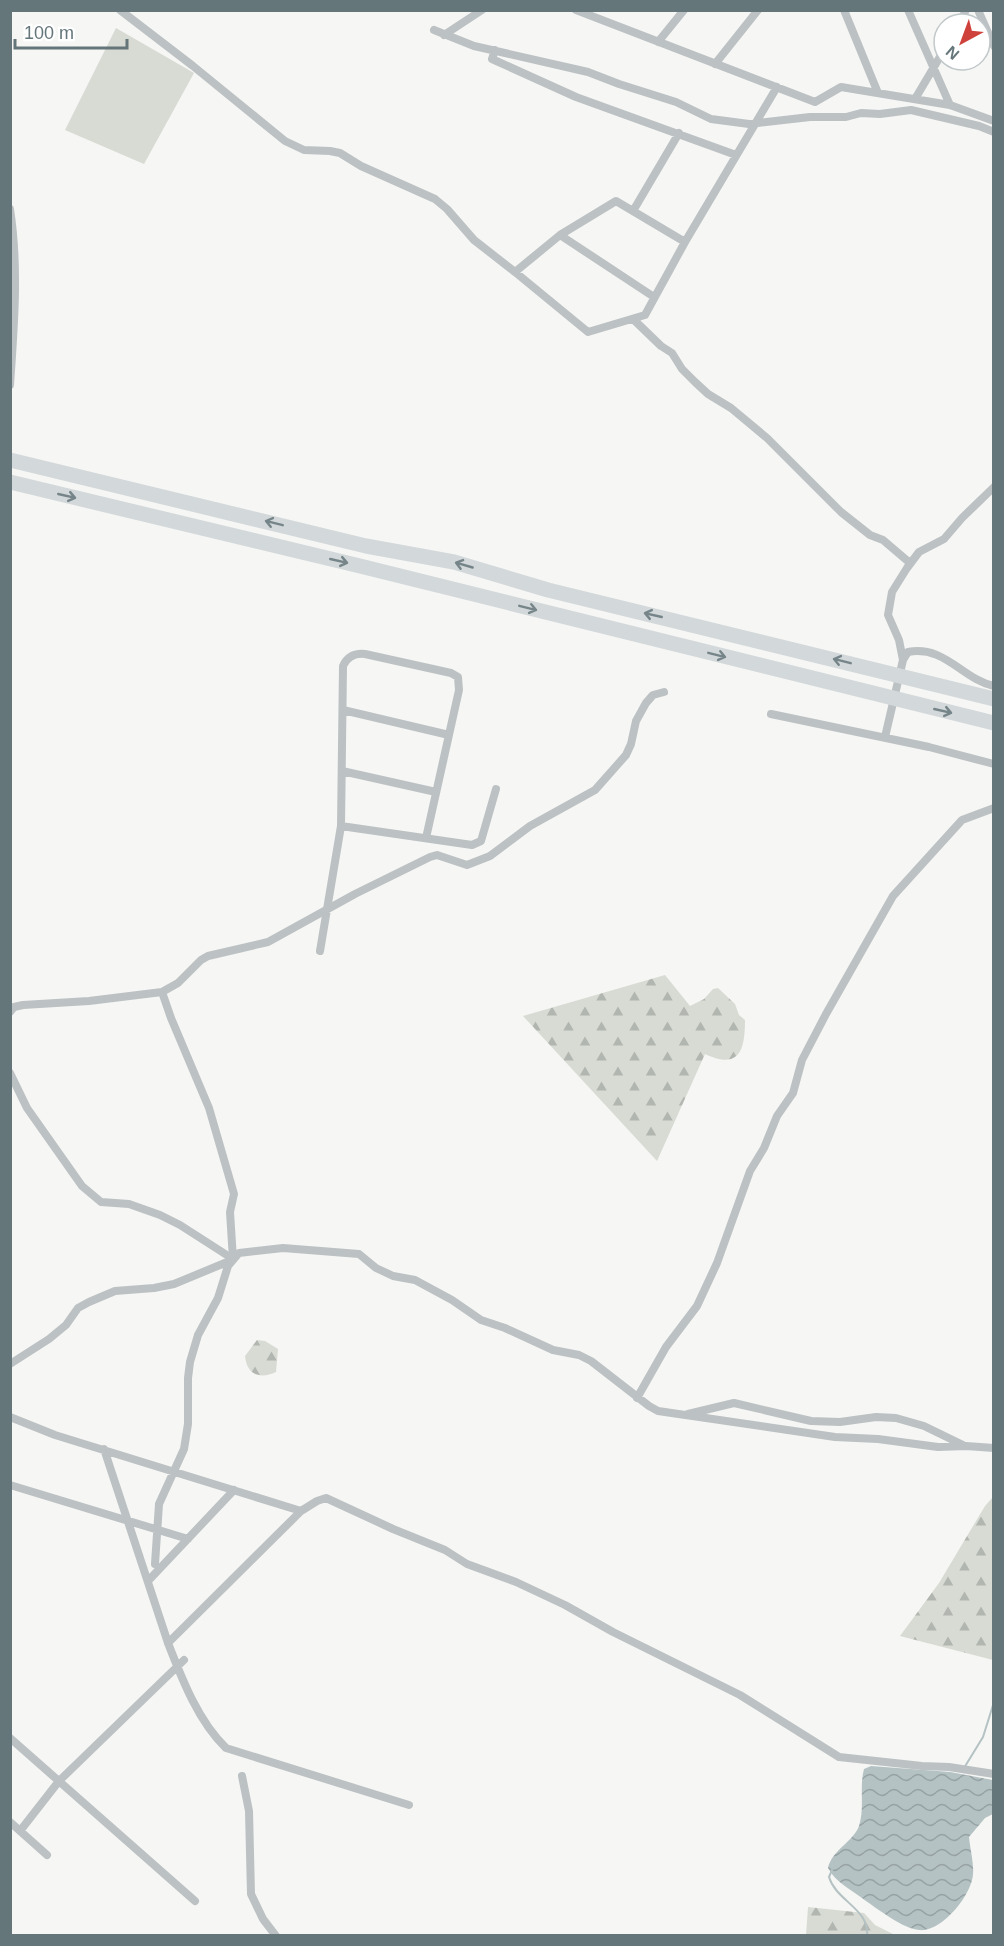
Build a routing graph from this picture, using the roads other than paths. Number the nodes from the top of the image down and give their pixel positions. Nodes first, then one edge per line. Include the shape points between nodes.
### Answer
1 (120, 10) edge
2 (482, 10) edge
3 (576, 10) edge
4 (684, 10) edge
5 (758, 10) edge
6 (844, 10) edge
7 (908, 10) edge
8 (978, 10) edge
9 (434, 30) dead end
10 (444, 35) junction
11 (658, 42) junction
12 (993, 46) edge
13 (495, 50) junction
14 (715, 64) junction
15 (932, 64) edge
16 (932, 71) edge
17 (936, 72) edge
18 (777, 87) junction
19 (878, 93) junction
20 (915, 99) junction
21 (950, 105) junction
22 (993, 121) edge
23 (755, 123) junction
24 (993, 132) edge
25 (679, 133) junction
26 (736, 155) junction
27 (10, 209) edge
28 (633, 211) junction
29 (560, 235) junction
30 (685, 242) junction
31 (515, 272) junction
32 (654, 297) junction
33 (633, 319) junction
34 (10, 385) edge
35 (10, 460) edge
36 (10, 482) edge
37 (993, 488) edge
38 (910, 563) junction
39 (901, 667) junction
40 (993, 686) edge
41 (664, 692) dead end
42 (893, 699) junction
43 (993, 699) edge
44 (343, 710) junction
45 (771, 714) dead end
46 (993, 723) edge
47 (449, 735) junction
48 (885, 737) junction
49 (993, 764) edge
50 (342, 771) junction
51 (496, 789) dead end
52 (436, 792) junction
53 (993, 808) edge
54 (341, 826) junction
55 (426, 838) junction
56 (327, 908) junction
57 (320, 951) dead end
58 (162, 992) junction
59 (10, 1012) edge
60 (10, 1073) edge
61 (232, 1259) junction
62 (10, 1364) edge
63 (637, 1398) junction
64 (681, 1415) junction
65 (10, 1417) edge
66 (966, 1446) junction
67 (993, 1448) edge
68 (104, 1449) junction
69 (175, 1472) junction
70 (10, 1485) edge
71 (234, 1490) junction
72 (301, 1510) junction
73 (130, 1521) junction
74 (156, 1530) junction
75 (188, 1539) junction
76 (155, 1564) dead end
77 (148, 1581) junction
78 (168, 1643) junction
79 (181, 1663) junction
80 (10, 1738) edge
81 (993, 1774) edge
82 (242, 1776) dead end
83 (59, 1781) junction
84 (409, 1805) dead end
85 (10, 1822) edge
86 (20, 1831) junction
87 (47, 1855) dead end
88 (195, 1901) dead end
89 (276, 1935) edge

1 - 31 street via 285,141 304,150 340,153 435,199 474,240
2 - 10 street
3 - 11 street
4 - 11 street
5 - 14 street
6 - 19 street
7 - 15 street
8 - 12 street
9 - 10 street
10 - 13 street
11 - 14 street
13 - 23 street via 588,72 676,102 711,119
13 - 25 street via 492,60 509,68 576,97
14 - 18 street
16 - 20 street
17 - 21 street
18 - 19 street via 814,102 841,87
18 - 23 street
19 - 20 street
20 - 21 street
21 - 22 street
23 - 24 street via 911,110
23 - 26 street
25 - 26 street
25 - 28 street
26 - 30 street
27 - 34 street via 14,236
28 - 29 street via 616,201
28 - 30 street
29 - 31 street
29 - 32 street
30 - 32 street
31 - 33 street via 588,332
32 - 33 street via 645,315
33 - 38 street via 672,353 682,369 708,394 767,438 842,512
39 -> 35 highway via 548,590 454,562 366,546
36 -> 42 highway
37 - 38 street via 944,539 919,552
38 - 39 street via 892,592 888,615 899,640
39 - 40 street via 908,652 927,652 952,661 973,678
39 - 42 street
39 - 43 highway
41 - 56 street via 645,703 626,755 595,790 530,826 490,856 467,865 437,855 430,857
42 -> 46 highway
42 - 48 street
44 - 47 street
44 - 47 street via 343,666 352,656 365,654 451,673 460,683
44 - 50 street
45 - 48 street
47 - 52 street
48 - 49 street
50 - 52 street
50 - 54 street
51 - 55 street via 481,841 472,844
52 - 55 street
53 - 63 street via 962,820 893,896 802,1060 793,1093 750,1171 697,1306 666,1347
54 - 55 street
54 - 56 street
56 - 57 street
56 - 58 street via 268,942 208,956
58 - 59 street via 23,1005
58 - 61 street via 209,1108 234,1194 230,1212
60 - 61 street via 27,1108 82,1186 101,1202 129,1204 160,1215
61 - 62 street via 174,1284 115,1291 89,1302 78,1308 66,1326
61 - 63 street via 252,1250 283,1248 358,1254 393,1276 415,1280 481,1320 552,1350 591,1361
61 - 69 street via 190,1362 188,1424
63 - 64 street via 658,1411
64 - 66 street via 835,1437
64 - 66 street via 734,1402 811,1421 896,1418
65 - 68 street
66 - 67 street
68 - 69 street
68 - 73 street
69 - 71 street
69 - 74 street via 161,1496
70 - 73 street
71 - 72 street
71 - 75 street
72 - 78 street
72 - 81 street via 326,1498 445,1550 466,1564 543,1594 740,1695 840,1757
73 - 74 street
73 - 77 street
74 - 75 street
74 - 76 street
75 - 77 street
77 - 78 street
78 - 79 street
79 - 83 street
79 - 84 street via 208,1728 226,1748
80 - 83 street
82 - 89 street via 249,1811 251,1894
83 - 86 street
83 - 88 street
85 - 86 street
86 - 87 street

